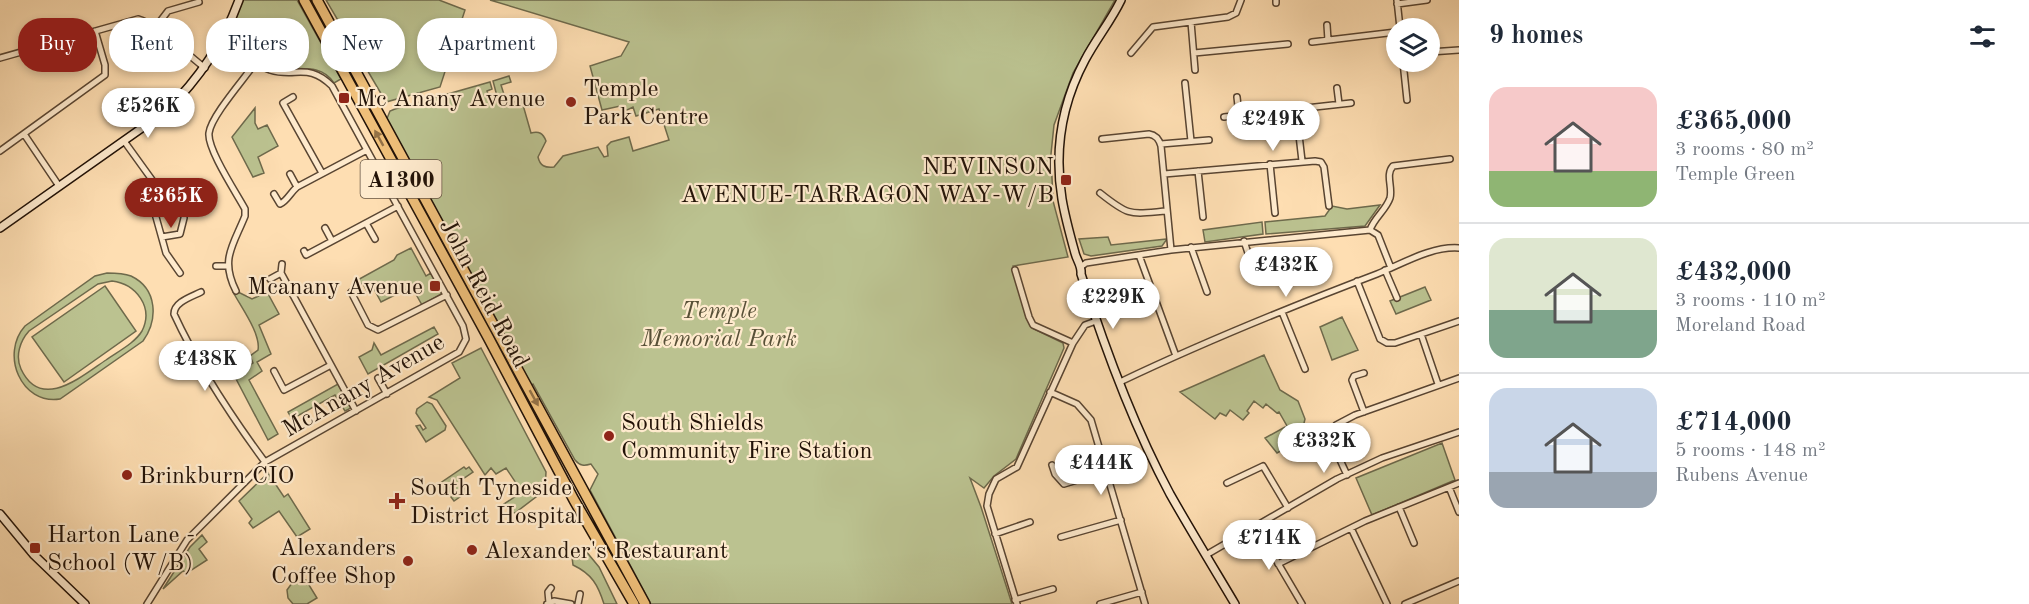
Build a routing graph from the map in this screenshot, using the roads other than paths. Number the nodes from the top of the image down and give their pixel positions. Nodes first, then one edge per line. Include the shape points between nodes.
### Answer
1 (239, 0) edge
2 (304, 0) edge
3 (317, 0) edge
4 (1121, 0) edge
5 (1241, 0) edge
6 (1427, 0) edge
7 (199, 2) dead end
8 (1397, 2) edge
9 (162, 18) edge
10 (231, 18) edge
11 (1399, 18) edge
12 (1191, 22) junction
13 (1327, 25) dead end
14 (1386, 33) edge
15 (97, 40) edge
16 (1328, 40) junction
17 (1312, 42) dead end
18 (1288, 44) dead end
19 (1459, 50) edge
20 (1440, 51) edge
21 (18, 53) edge
22 (1131, 53) dead end
23 (1194, 53) junction
24 (0, 58) edge
25 (194, 59) edge
26 (205, 68) joint
27 (1195, 70) dead end
28 (249, 72) edge
29 (308, 72) edge
30 (1404, 72) edge
31 (1185, 83) dead end
32 (1337, 88) dead end
33 (293, 97) dead end
34 (1237, 97) dead end
35 (1407, 100) dead end
36 (1351, 103) dead end
37 (1339, 104) junction
38 (1296, 109) junction
39 (1239, 115) junction
40 (1224, 117) dead end
41 (24, 134) junction
42 (1102, 139) dead end
43 (1209, 140) dead end
44 (124, 141) junction
45 (1191, 141) junction
46 (1161, 144) junction
47 (367, 150) junction
48 (0, 151) edge
49 (1450, 159) dead end
50 (1302, 161) junction
51 (1270, 164) junction
52 (1198, 171) junction
53 (322, 173) junction
54 (290, 174) dead end
55 (1164, 174) junction
56 (59, 186) junction
57 (178, 186) dead end
58 (297, 187) junction
59 (1100, 193) dead end
60 (274, 194) dead end
61 (163, 195) junction
62 (398, 206) junction
63 (1329, 206) dead end
64 (1167, 211) junction
65 (1275, 213) dead end
66 (1203, 217) dead end
67 (184, 218) dead end
68 (366, 223) junction
69 (0, 228) edge
70 (325, 228) dead end
71 (1370, 230) junction
72 (162, 237) junction
73 (375, 240) dead end
74 (1244, 241) junction
75 (333, 242) junction
76 (1191, 247) junction
77 (1459, 248) edge
78 (1171, 250) junction
79 (304, 251) dead end
80 (1139, 255) junction
81 (282, 264) dead end
82 (216, 266) dead end
83 (227, 266) junction
84 (1082, 266) junction
85 (1253, 268) dead end
86 (1388, 269) junction
87 (1015, 270) dead end
88 (180, 273) dead end
89 (281, 273) junction
90 (270, 279) dead end
91 (1357, 281) junction
92 (357, 288) dead end
93 (236, 291) dead end
94 (201, 292) dead end
95 (1207, 292) dead end
96 (447, 295) junction
97 (1397, 298) dead end
98 (1282, 312) junction
99 (1096, 321) junction
100 (1459, 321) edge
101 (1421, 334) junction
102 (1073, 343) junction
103 (1176, 356) junction
104 (331, 365) junction
105 (1305, 369) dead end
106 (274, 371) dead end
107 (1364, 372) dead end
108 (378, 378) dead end
109 (1459, 378) edge
110 (1120, 382) junction
111 (1438, 384) junction
112 (1050, 392) junction
113 (387, 394) junction
114 (356, 411) junction
115 (1364, 412) junction
116 (1459, 432) edge
117 (265, 462) junction
118 (1052, 465) dead end
119 (1106, 471) junction
120 (1347, 475) junction
121 (1459, 483) edge
122 (1237, 487) dead end
123 (1449, 487) junction
124 (1399, 507) junction
125 (1288, 508) junction
126 (1459, 512) edge
127 (0, 514) edge
128 (1121, 520) junction
129 (1030, 522) dead end
130 (1256, 526) junction
131 (1351, 528) junction
132 (995, 534) junction
133 (1061, 537) dead end
134 (1414, 543) dead end
135 (1206, 555) junction
136 (1278, 564) junction
137 (1459, 581) edge
138 (551, 588) dead end
139 (1053, 589) dead end
140 (1142, 592) junction
141 (580, 594) dead end
142 (1016, 602) edge
143 (86, 604) edge
144 (147, 604) edge
145 (548, 604) edge
146 (571, 604) edge
147 (578, 604) edge
148 (634, 604) edge
149 (645, 604) edge
150 (1100, 604) edge
151 (1146, 604) edge
152 (1235, 604) edge
153 (1302, 604) edge
154 (1388, 604) edge
155 (1405, 604) edge

1 - 10 street
148 -> 2 highway, John Reid Road / A1300
3 -> 149 highway, John Reid Road / A1300
4 - 84 street via 1081,69 1059,137 1062,200 1076,258
5 - 12 street via 1236,13 1228,17
6 - 8 street
7 - 9 street via 168,11
8 - 11 street
12 - 22 street via 1153,27
12 - 23 street
13 - 16 street
14 - 16 street
15 - 41 street via 105,75
16 - 17 street
18 - 23 street
19 - 20 street
21 - 24 street
23 - 27 street
25 - 26 street
26 - 44 street via 166,111
28 - 83 street via 209,132 211,144 246,210
29 - 47 street, McAnany Avenue via 332,86
30 - 35 street
31 - 45 street
32 - 37 street
33 - 53 street via 284,103
34 - 39 street
36 - 37 street
37 - 38 street
38 - 39 street
38 - 50 street
39 - 40 street
41 - 48 street
41 - 56 street
42 - 46 street via 1149,134
43 - 45 street
44 - 56 street
44 - 61 street
45 - 46 street
46 - 55 street
47 - 53 street
47 - 62 street, McAnany Avenue
49 - 71 street via 1393,166 1389,171 1389,201
50 - 51 street
50 - 63 street via 1321,162 1324,167
51 - 52 street
51 - 65 street
52 - 55 street
52 - 66 street
53 - 58 street
54 - 58 street
55 - 64 street
56 - 69 street
57 - 61 street
58 - 60 street via 280,204
59 - 64 street via 1133,214
61 - 72 street via 154,210
62 - 68 street
62 - 96 street, McAnany Avenue
64 - 78 street
67 - 72 street via 180,234
68 - 73 street
68 - 75 street
70 - 75 street
71 - 74 street
71 - 86 street via 1378,235
72 - 88 street via 166,253
74 - 76 street
74 - 85 street
75 - 79 street via 306,255
76 - 78 street
76 - 95 street
77 - 86 street via 1437,250
78 - 80 street
80 - 84 street
80 - 103 street
81 - 89 street
82 - 83 street
83 - 93 street
84 - 99 street
86 - 91 street
86 - 97 street
87 - 102 street via 1033,325
89 - 90 street
89 - 104 street
91 - 98 street
91 - 101 street via 1380,339 1395,343
92 - 96 street via 351,292 368,325 378,330
94 - 117 street via 174,310 191,347 242,432
96 - 113 street, McAnany Avenue via 465,330 462,348
98 - 103 street
98 - 105 street
99 - 102 street via 1085,325
99 - 110 street
100 - 101 street
101 - 111 street
102 - 112 street
103 - 110 street
104 - 106 street via 284,390
104 - 114 street
107 - 115 street via 1349,380
108 - 113 street
109 - 111 street
110 - 135 street via 1170,493
111 - 115 street
112 - 119 street via 1086,412
112 - 132 street via 1017,467 996,479 989,494 987,506
113 - 114 street, McAnany Avenue
114 - 117 street, McAnany Avenue
115 - 120 street via 1336,425 1332,434
116 - 120 street via 1382,458
117 - 144 street, McAnany Avenue via 187,540
118 - 119 street via 1064,484
119 - 128 street
120 - 125 street
121 - 123 street
122 - 125 street via 1230,482 1263,466
123 - 124 street
123 - 126 street
124 - 131 street
124 - 134 street
125 - 130 street
127 - 143 street via 34,555
128 - 133 street
128 - 140 street
129 - 132 street
130 - 135 street
130 - 136 street
131 - 136 street
131 - 154 street
132 - 142 street
135 - 152 street
136 - 153 street
137 - 155 street
138 - 145 street
139 - 142 street
140 - 150 street
140 - 151 street
141 - 147 street
145 - 146 street

